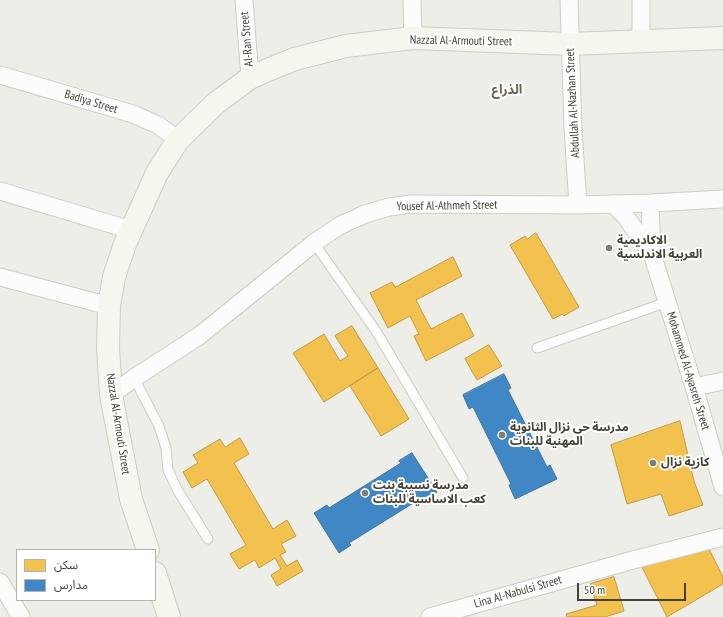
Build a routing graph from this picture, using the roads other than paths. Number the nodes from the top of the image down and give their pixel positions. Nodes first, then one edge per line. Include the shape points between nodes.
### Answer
1 (244, 0) edge
2 (412, 0) edge
3 (569, 0) edge
4 (641, 0) edge
5 (414, 38) junction
6 (723, 38) edge
7 (641, 42) junction
8 (570, 44) junction
9 (0, 75) edge
10 (250, 78) junction
11 (178, 140) junction
12 (0, 190) edge
13 (723, 199) edge
14 (650, 203) junction
15 (613, 204) junction
16 (578, 205) junction
17 (131, 230) junction
18 (314, 243) junction
19 (652, 254) junction
20 (1, 280) edge
21 (667, 302) junction
22 (109, 306) junction
23 (537, 348) dead end
24 (134, 378) junction
25 (723, 381) edge
26 (694, 386) junction
27 (111, 395) junction
28 (463, 478) dead end
29 (723, 487) edge
30 (723, 537) edge
31 (208, 540) dead end
32 (148, 549) edge
33 (156, 576) edge
34 (0, 582) edge
35 (21, 617) edge
36 (169, 617) edge
37 (430, 617) edge

1 - 10 street, Al-Ran Street
2 - 5 street
3 - 8 street, Abdullah Al-Nazhan Street
4 - 7 street
5 - 8 street, Nazzal Al-Armouti Street
5 - 10 street, Nazzal Al-Armouti Street via 339,48 295,59
6 - 7 street, Nazzal Al-Armouti Street
7 - 8 street, Nazzal Al-Armouti Street
8 - 16 street, Abdullah Al-Nazhan Street
9 - 11 street, Badiya Street via 133,114 158,125
10 - 11 street, Nazzal Al-Armouti Street via 216,103
11 - 17 street, Nazzal Al-Armouti Street via 157,173
12 - 17 street
13 - 14 street, Yousef Al-Athmeh Street
14 - 15 street, Yousef Al-Athmeh Street
14 - 19 street, Mohammed Al-Ayasreh Street
15 - 16 street, Yousef Al-Athmeh Street
15 - 19 street, Mohammed Al-Ayasreh Street via 626,217
16 - 18 street, Yousef Al-Athmeh Street via 411,204 389,207 339,226
17 - 22 street, Nazzal Al-Armouti Street via 114,277
18 - 24 street, Yousef Al-Athmeh Street via 199,336
18 - 28 lane via 376,331
19 - 21 street, Mohammed Al-Ayasreh Street
20 - 22 street
21 - 23 lane
21 - 26 street, Mohammed Al-Ayasreh Street
22 - 27 street, Nazzal Al-Armouti Street
24 - 27 street, Yousef Al-Athmeh Street
24 - 31 lane via 159,426 166,448 168,470
25 - 26 street
26 - 29 street, Mohammed Al-Ayasreh Street
27 - 32 street, Nazzal Al-Armouti Street via 132,499
30 - 37 street, Lina Al-Nabulsi Street
33 - 36 street
34 - 35 street

